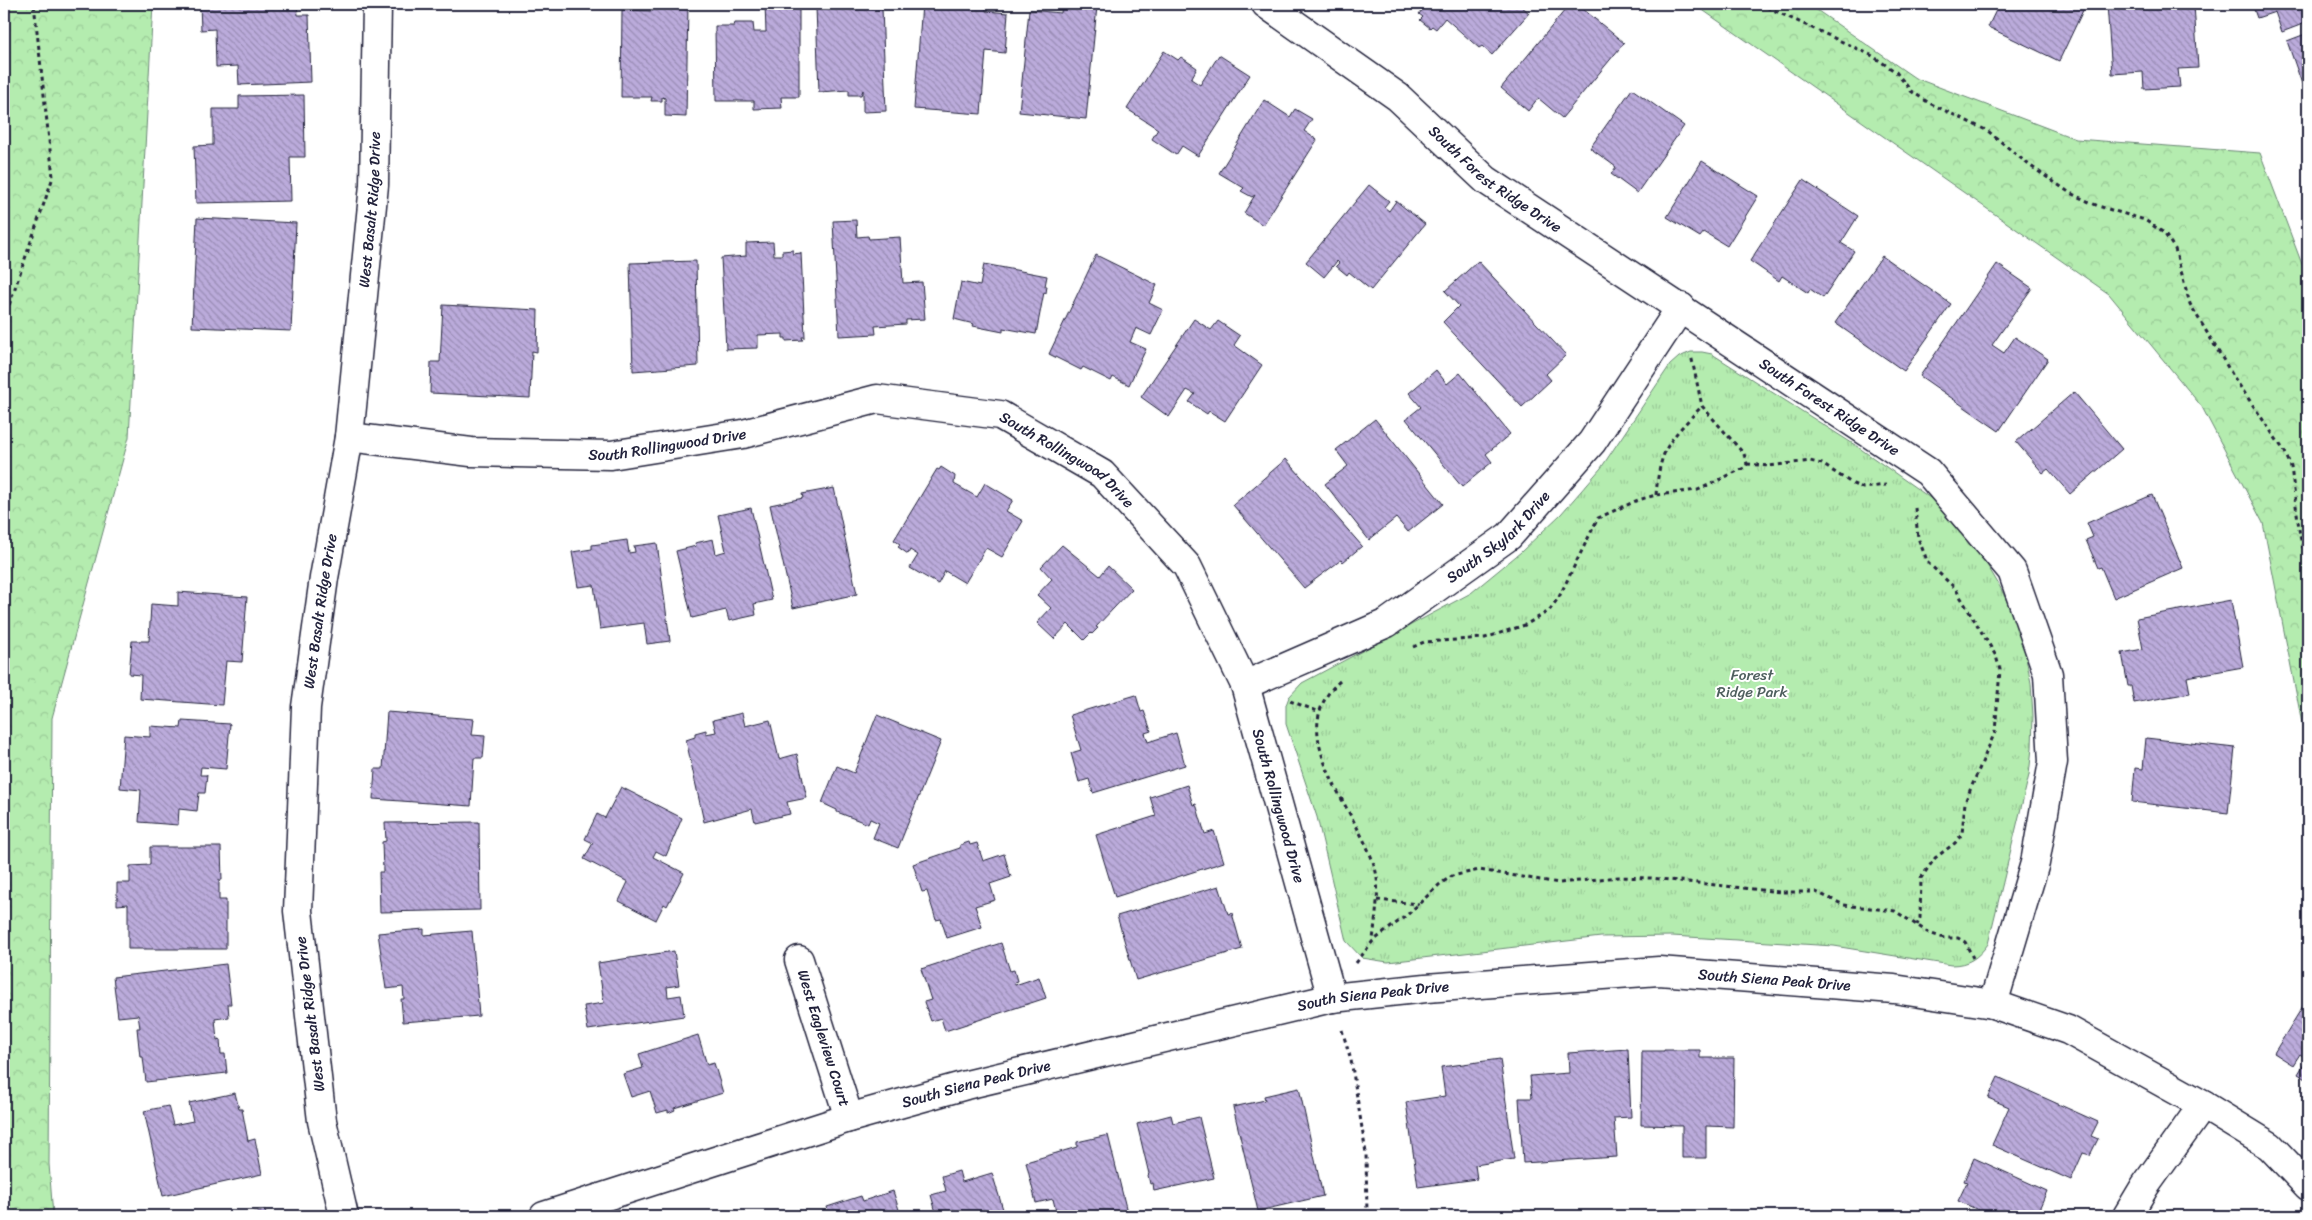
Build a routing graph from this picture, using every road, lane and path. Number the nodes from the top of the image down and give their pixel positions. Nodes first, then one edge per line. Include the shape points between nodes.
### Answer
1 (34, 4) edge
2 (377, 4) edge
3 (1266, 4) edge
4 (1760, 4) edge
5 (1681, 307) junction
6 (4, 320) edge
7 (1702, 406) junction
8 (349, 438) junction
9 (1747, 464) junction
10 (1893, 485) dead end
11 (1656, 495) junction
12 (1914, 503) dead end
13 (2308, 568) edge
14 (1409, 649) dead end
15 (1341, 680) dead end
16 (1245, 685) junction
17 (1377, 900) junction
18 (1419, 904) junction
19 (1917, 925) junction
20 (1373, 940) junction
21 (799, 960) dead end
22 (1332, 998) junction
23 (1994, 1004) junction
24 (2203, 1105) junction
25 (849, 1118) junction
26 (2308, 1186) edge
27 (344, 1216) edge
28 (544, 1216) edge
29 (1367, 1216) edge
30 (2127, 1216) edge

1 - 6 path via 53,177
2 - 8 street, West Basalt Ridge Drive via 374,185
3 - 5 street, South Forest Ridge Drive via 1398,96 1486,180
4 - 13 path via 1871,55 1896,72 1910,91 1988,131 2070,193 2098,206 2145,220 2164,233 2175,249 2190,304 2233,376 2285,452 2291,467 2300,536
5 - 7 path
5 - 16 street, South Skylark Drive via 1592,442 1509,536 1387,623
5 - 23 street, South Forest Ridge Drive via 1928,472 2012,572 2048,674 2052,762 2035,863
7 - 9 path via 1744,454
7 - 11 path via 1669,442 1662,458
8 - 16 street, South Rollingwood Drive via 471,452 611,455 743,434 877,399 1000,415 1102,474 1187,566
8 - 27 street, West Basalt Ridge Drive via 324,578 306,707 298,911 322,1121
9 - 10 path via 1769,466 1810,462 1822,464 1863,488
9 - 11 path via 1744,469 1698,490
11 - 14 path via 1598,518 1572,574 1550,611 1544,615 1485,638 1424,642
12 - 19 path via 1923,554 1928,563 1955,588 1996,656 2000,670 1995,732 1965,802 1962,834 1935,858 1921,878
15 - 17 path via 1322,705 1318,720 1319,736 1337,793 1371,855 1376,872
16 - 22 street, South Rollingwood Drive
17 - 18 path
17 - 20 path
18 - 19 path via 1452,876 1480,870 1559,883 1619,877 1651,878 1780,892 1816,892 1844,905 1895,911
18 - 20 path
19 - 23 path via 1929,933 1965,942
20 - 22 path
21 - 25 street, West Eagleview Court
22 - 23 street, South Siena Peak Drive via 1659,971 1894,989
22 - 25 street, South Siena Peak Drive via 966,1085
22 - 29 path via 1351,1060 1366,1153
23 - 24 street, South Siena Peak Drive via 2068,1030
24 - 26 street, South Siena Peak Drive via 2270,1146
24 - 30 street
25 - 28 street, South Siena Peak Drive

